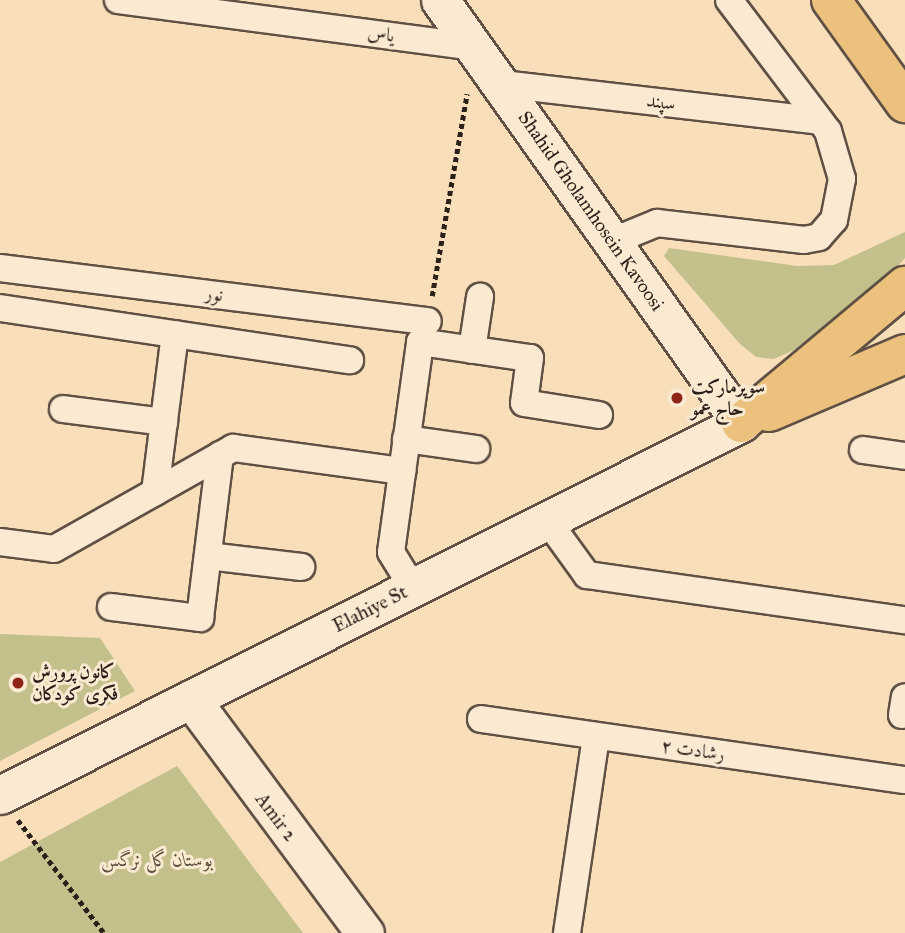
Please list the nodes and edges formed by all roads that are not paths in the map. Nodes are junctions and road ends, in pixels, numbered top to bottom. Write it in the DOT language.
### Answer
graph roads {
  1 [pos="118,0"];
  2 [pos="124,0"];
  3 [pos="440,0"];
  4 [pos="729,0"];
  5 [pos="831,0"];
  6 [pos="287,11"];
  7 [pos="476,47"];
  8 [pos="502,84"];
  9 [pos="905,103"];
  10 [pos="820,121"];
  11 [pos="613,241"];
  12 [pos="0,268"];
  13 [pos="905,286"];
  14 [pos="480,297"];
  15 [pos="0,308"];
  16 [pos="428,321"];
  17 [pos="175,334"];
  18 [pos="472,350"];
  19 [pos="905,354"];
  20 [pos="350,360"];
  21 [pos="62,409"];
  22 [pos="599,415"];
  23 [pos="164,422"];
  24 [pos="741,423"];
  25 [pos="406,439"];
  26 [pos="477,449"];
  27 [pos="863,450"];
  28 [pos="220,455"];
  29 [pos="905,456"];
  30 [pos="402,471"];
  31 [pos="155,492"];
  32 [pos="547,520"];
  33 [pos="0,542"];
  34 [pos="208,556"];
  35 [pos="301,567"];
  36 [pos="413,588"];
  37 [pos="111,607"];
  38 [pos="905,620"];
  39 [pos="191,699"];
  40 [pos="481,719"];
  41 [pos="596,736"];
  42 [pos="905,780"];
  43 [pos="4,801"];
  44 [pos="365,933"];
  45 [pos="567,933"];
  1 -- 2 [label="street, یاس"];
  2 -- 6 [label="street, یاس"];
  3 -- 7 [label="street, Shahid Gholamhosein Kavoosi"];
  4 -- 10 [label="street"];
  5 -- 9 [label="highway"];
  6 -- 7 [label="street, یاس"];
  7 -- 8 [label="street, Shahid Gholamhosein Kavoosi"];
  8 -- 10 [label="street, سپند"];
  8 -- 11 [label="street, Shahid Gholamhosein Kavoosi"];
  10 -- 11 [label="street"];
  11 -- 24 [label="street, Shahid Gholamhosein Kavoosi"];
  12 -- 16 [label="street, نور"];
  13 -- 24 [label="highway"];
  14 -- 18 [label="street"];
  15 -- 17 [label="street"];
  17 -- 20 [label="street"];
  17 -- 23 [label="street"];
  18 -- 22 [label="street"];
  18 -- 25 [label="street"];
  19 -- 24 [label="highway"];
  21 -- 23 [label="street"];
  23 -- 31 [label="street"];
  24 -- 32 [label="street, Elahiye St"];
  25 -- 26 [label="street"];
  25 -- 30 [label="street"];
  27 -- 29 [label="street"];
  28 -- 30 [label="street"];
  28 -- 31 [label="street"];
  28 -- 34 [label="street"];
  30 -- 36 [label="street"];
  31 -- 33 [label="street"];
  32 -- 36 [label="street, Elahiye St"];
  32 -- 38 [label="street"];
  34 -- 35 [label="street"];
  34 -- 37 [label="street"];
  36 -- 39 [label="street, Elahiye St"];
  39 -- 43 [label="street, Elahiye St"];
  39 -- 44 [label="street, Amir 2"];
  40 -- 41 [label="street, رشادت ۲"];
  41 -- 42 [label="street, رشادت ۲"];
  41 -- 45 [label="street"];
}
